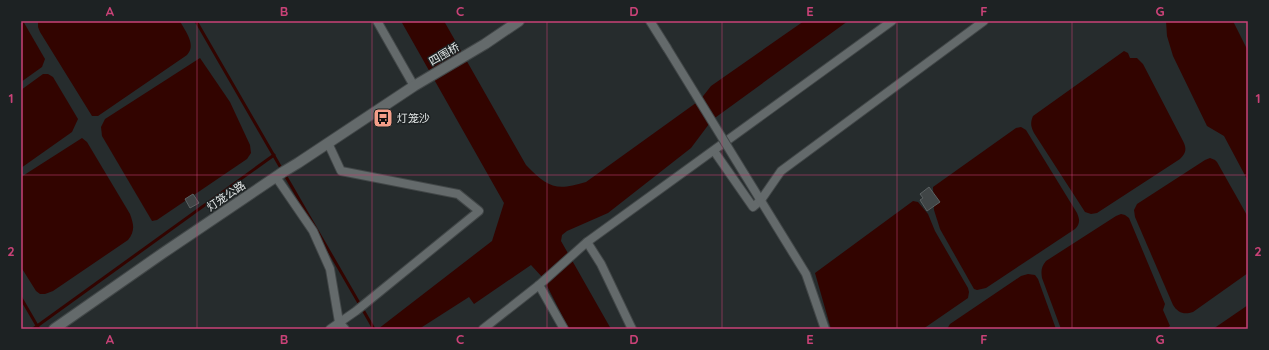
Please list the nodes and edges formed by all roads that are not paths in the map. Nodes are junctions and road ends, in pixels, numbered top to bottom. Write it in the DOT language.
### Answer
graph roads {
  1 [pos="377,21"];
  2 [pos="519,21"];
  3 [pos="650,21"];
  4 [pos="892,21"];
  5 [pos="984,21"];
  6 [pos="414,86"];
  7 [pos="328,143"];
  8 [pos="714,150"];
  9 [pos="280,174"];
  10 [pos="761,200"];
  11 [pos="587,242"];
  12 [pos="539,285"];
  13 [pos="342,326"];
  14 [pos="54,329"];
  15 [pos="330,329"];
  16 [pos="483,329"];
  17 [pos="564,329"];
  18 [pos="632,329"];
  19 [pos="825,329"];
  1 -- 6 [label="street"];
  2 -- 6 [label="street, 四围桥"];
  3 -- 10 [label="street, bridge"];
  4 -- 8 [label="street"];
  5 -- 10 [label="street"];
  6 -- 7 [label="street, 灯笼公路"];
  7 -- 9 [label="street, 灯笼公路"];
  7 -- 13 [label="street"];
  8 -- 10 [label="street"];
  8 -- 11 [label="street"];
  9 -- 13 [label="street"];
  9 -- 14 [label="street, 灯笼公路"];
  10 -- 19 [label="street"];
  11 -- 12 [label="street"];
  11 -- 18 [label="street"];
  12 -- 16 [label="street"];
  12 -- 17 [label="street"];
  13 -- 15 [label="street"];
}
